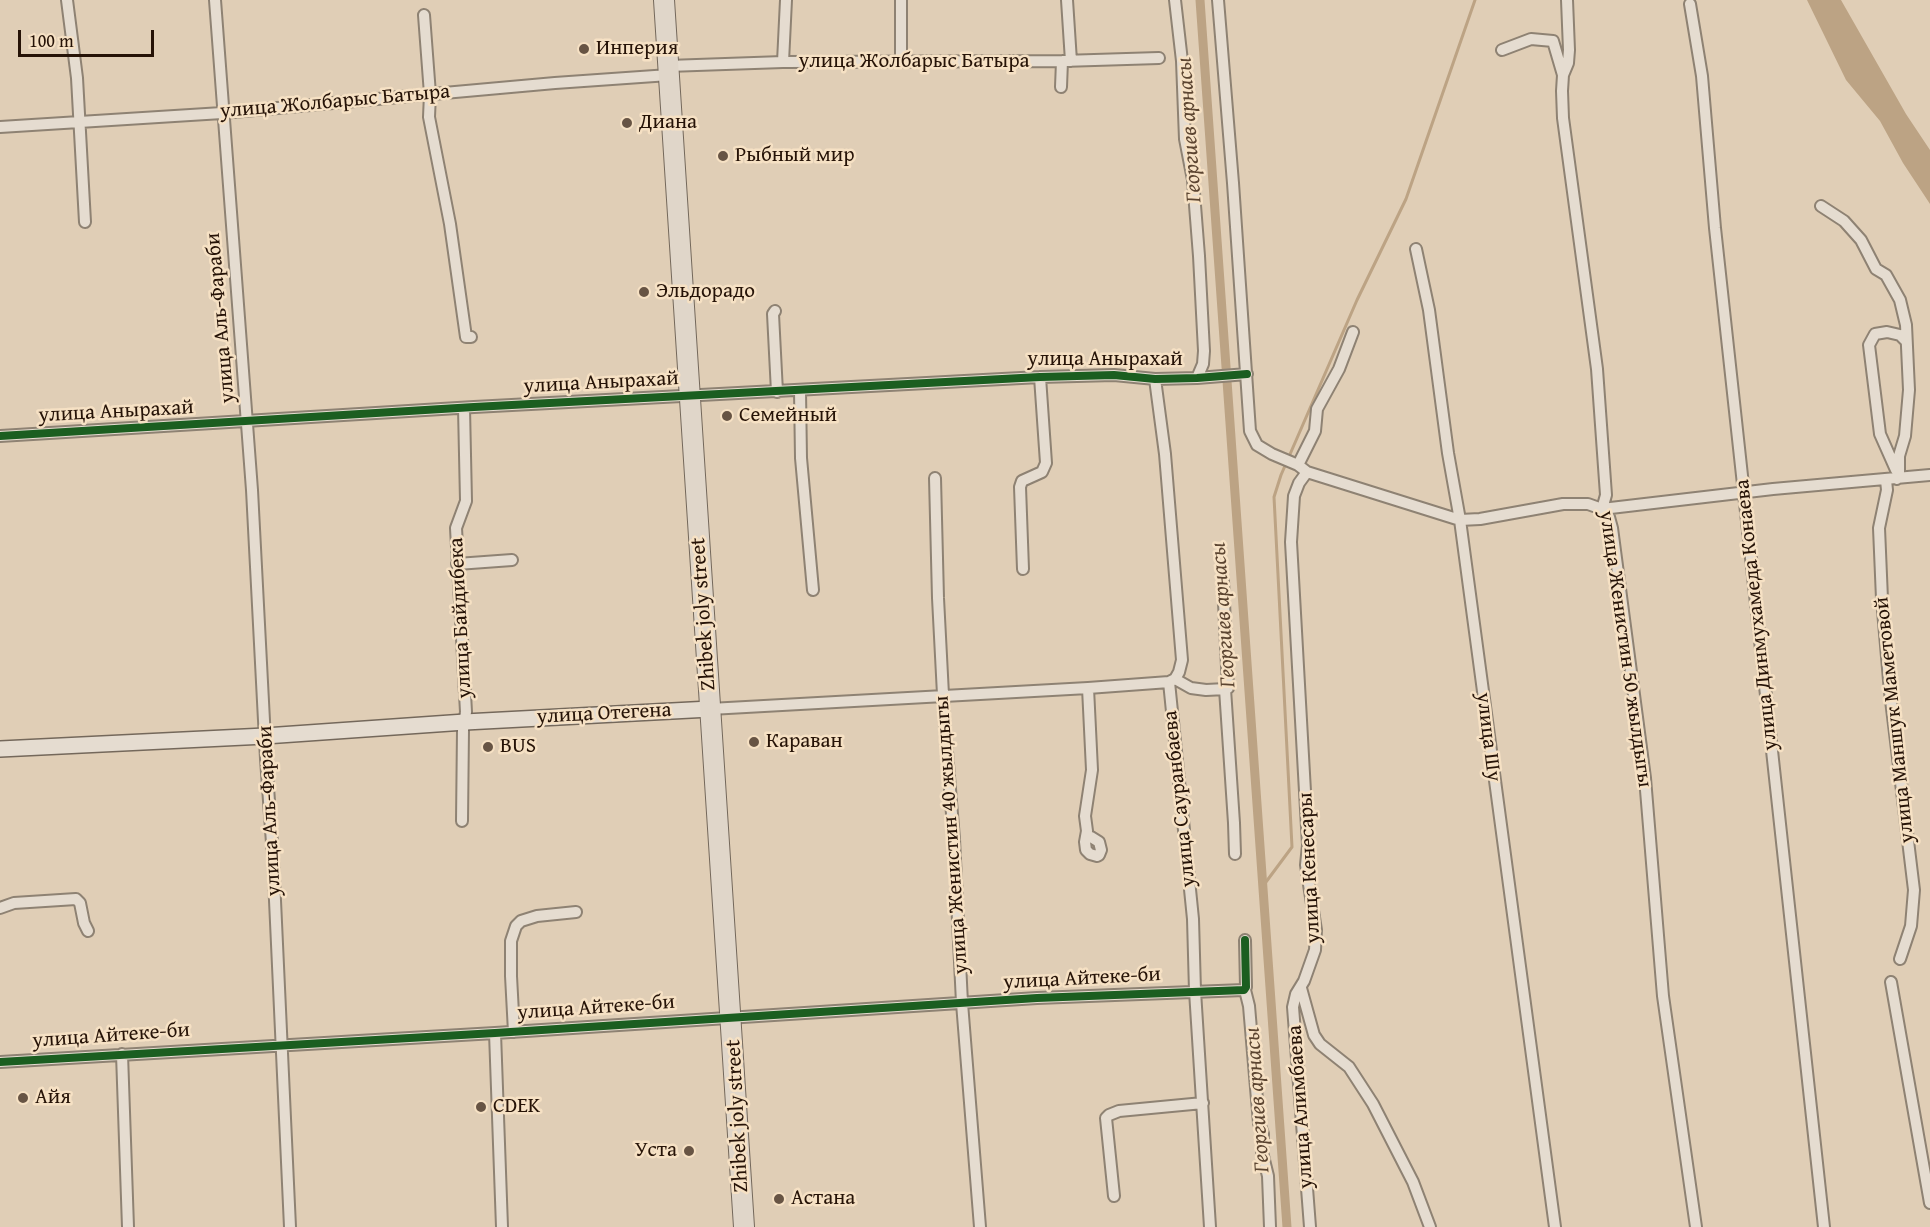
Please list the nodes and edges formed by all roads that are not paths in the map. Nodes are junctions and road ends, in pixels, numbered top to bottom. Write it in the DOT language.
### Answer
graph roads {
  1 [pos="67,0"];
  2 [pos="215,0"];
  3 [pos="664,0"];
  4 [pos="786,0"];
  5 [pos="901,0"];
  6 [pos="1067,0"];
  7 [pos="1175,0"];
  8 [pos="1218,0"];
  9 [pos="1567,0"];
  10 [pos="1689,4"];
  11 [pos="424,15"];
  12 [pos="1502,50"];
  13 [pos="1159,58"];
  14 [pos="901,61"];
  15 [pos="1066,61"];
  16 [pos="783,62"];
  17 [pos="669,70"];
  18 [pos="1563,75"];
  19 [pos="1061,87"];
  20 [pos="430,94"];
  21 [pos="222,113"];
  22 [pos="80,121"];
  23 [pos="0,127"];
  24 [pos="1821,206"];
  25 [pos="85,222"];
  26 [pos="1416,249"];
  27 [pos="776,311"];
  28 [pos="1353,332"];
  29 [pos="471,337"];
  30 [pos="1906,340"];
  31 [pos="1247,374"];
  32 [pos="1040,377"];
  33 [pos="1201,378"];
  34 [pos="1155,379"];
  35 [pos="800,391"];
  36 [pos="777,392"];
  37 [pos="689,397"];
  38 [pos="464,408"];
  39 [pos="247,422"];
  40 [pos="0,436"];
  41 [pos="1298,465"];
  42 [pos="1307,472"];
  43 [pos="1930,475"];
  44 [pos="935,478"];
  45 [pos="1892,480"];
  46 [pos="1744,493"];
  47 [pos="1602,509"];
  48 [pos="1460,520"];
  49 [pos="512,560"];
  50 [pos="457,564"];
  51 [pos="1023,570"];
  52 [pos="1223,580"];
  53 [pos="813,590"];
  54 [pos="1172,680"];
  55 [pos="1088,687"];
  56 [pos="1225,689"];
  57 [pos="943,696"];
  58 [pos="710,709"];
  59 [pos="465,722"];
  60 [pos="265,736"];
  61 [pos="0,749"];
  62 [pos="462,821"];
  63 [pos="1087,838"];
  64 [pos="1234,854"];
  65 [pos="0,908"];
  66 [pos="576,912"];
  67 [pos="88,931"];
  68 [pos="1245,940"];
  69 [pos="1900,959"];
  70 [pos="1891,982"];
  71 [pos="1301,988"];
  72 [pos="1245,990"];
  73 [pos="1195,991"];
  74 [pos="962,1004"];
  75 [pos="732,1017"];
  76 [pos="514,1032"];
  77 [pos="495,1034"];
  78 [pos="282,1044"];
  79 [pos="122,1054"];
  80 [pos="0,1062"];
  81 [pos="1203,1103"];
  82 [pos="1114,1196"];
  83 [pos="1930,1203"];
  84 [pos="128,1227"];
  85 [pos="290,1227"];
  86 [pos="502,1227"];
  87 [pos="744,1227"];
  88 [pos="980,1227"];
  89 [pos="1210,1227"];
  90 [pos="1270,1227"];
  91 [pos="1310,1227"];
  92 [pos="1430,1227"];
  93 [pos="1555,1227"];
  94 [pos="1696,1227"];
  95 [pos="1824,1227"];
  1 -- 22 [label="street"];
  2 -- 21 [label="street, улица Аль-Фараби"];
  3 -- 17 [label="highway, Zhibek joly street"];
  4 -- 16 [label="street"];
  5 -- 14 [label="street"];
  6 -- 15 [label="street"];
  7 -- 33 [label="street, улица Анырахай"];
  8 -- 31 [label="street"];
  9 -- 18 [label="street, улица Женистин 50 жылдыгы"];
  10 -- 46 [label="street, улица Динмухамеда Конаева"];
  11 -- 20 [label="street"];
  12 -- 18 [label="street"];
  13 -- 15 [label="street, улица Жолбарыс Батыра"];
  14 -- 15 [label="street, улица Жолбарыс Батыра"];
  14 -- 16 [label="street, улица Жолбарыс Батыра"];
  15 -- 19 [label="street"];
  16 -- 17 [label="street, улица Жолбарыс Батыра"];
  17 -- 20 [label="street, улица Жолбарыс Батыра"];
  17 -- 37 [label="highway, Zhibek joly street"];
  18 -- 47 [label="street, улица Женистин 50 жылдыгы"];
  20 -- 21 [label="street, улица Жолбарыс Батыра"];
  20 -- 29 [label="street"];
  21 -- 22 [label="street, улица Жолбарыс Батыра"];
  21 -- 39 [label="street, улица Аль-Фараби"];
  22 -- 23 [label="street, улица Жолбарыс Батыра"];
  22 -- 25 [label="street"];
  24 -- 30 [label="street, улица Маншук Маметовой"];
  26 -- 48 [label="street, улица Шу"];
  27 -- 36 [label="street"];
  28 -- 41 [label="street"];
  30 -- 45 [label="street, улица Маншук Маметовой"];
  30 -- 45 [label="street"];
  31 -- 33 [label="street"];
  31 -- 41 [label="street"];
  32 -- 34 [label="street, улица Анырахай"];
  32 -- 35 [label="street, улица Анырахай"];
  32 -- 51 [label="street, улица Анырахай"];
  33 -- 34 [label="street, улица Анырахай"];
  34 -- 54 [label="street, улица Сауранбаева"];
  35 -- 36 [label="street, улица Анырахай"];
  35 -- 53 [label="street"];
  36 -- 37 [label="street, улица Анырахай"];
  37 -- 38 [label="street, улица Анырахай"];
  37 -- 58 [label="highway, Zhibek joly street"];
  38 -- 39 [label="street, улица Анырахай"];
  38 -- 50 [label="street, улица Байдибека"];
  39 -- 40 [label="street, улица Анырахай"];
  39 -- 60 [label="street, улица Аль-Фараби"];
  41 -- 42 [label="street"];
  42 -- 48 [label="street"];
  42 -- 71 [label="street, улица Кенесары"];
  43 -- 45 [label="street"];
  44 -- 57 [label="street, улица Женистин 40 жылдыгы"];
  45 -- 46 [label="street"];
  45 -- 69 [label="street, улица Маншук Маметовой"];
  46 -- 47 [label="street"];
  46 -- 95 [label="street, улица Динмухамеда Конаева"];
  47 -- 48 [label="street"];
  47 -- 94 [label="street, улица Женистин 50 жылдыгы"];
  48 -- 93 [label="street, улица Шу"];
  49 -- 50 [label="street"];
  50 -- 59 [label="street, улица Байдибека"];
  52 -- 56 [label="street"];
  54 -- 55 [label="street, улица Отегена"];
  54 -- 56 [label="street"];
  54 -- 73 [label="street, улица Сауранбаева"];
  55 -- 57 [label="street, улица Отегена"];
  55 -- 63 [label="street"];
  56 -- 64 [label="street"];
  57 -- 58 [label="street, улица Отегена"];
  57 -- 74 [label="street, улица Женистин 40 жылдыгы"];
  58 -- 59 [label="main road, улица Отегена"];
  58 -- 75 [label="highway, Zhibek joly street"];
  59 -- 60 [label="main road, улица Отегена"];
  59 -- 62 [label="street, улица Байдибека"];
  60 -- 61 [label="main road, улица Отегена"];
  60 -- 78 [label="street, улица Аль-Фараби"];
  65 -- 67 [label="street"];
  66 -- 76 [label="street"];
  68 -- 72 [label="street"];
  70 -- 83 [label="street"];
  71 -- 91 [label="street, улица Алимбаева"];
  71 -- 92 [label="street"];
  72 -- 73 [label="street, улица Айтеке-би"];
  72 -- 90 [label="street"];
  73 -- 74 [label="street, улица Айтеке-би"];
  73 -- 81 [label="street, улица Сауранбаева"];
  74 -- 75 [label="street, улица Айтеке-би"];
  74 -- 88 [label="street, улица Женистин 40 жылдыгы"];
  75 -- 76 [label="street, улица Айтеке-би"];
  75 -- 87 [label="highway, Zhibek joly street"];
  76 -- 77 [label="street, улица Айтеке-би"];
  77 -- 78 [label="street, улица Айтеке-би"];
  77 -- 86 [label="street"];
  78 -- 79 [label="street, улица Айтеке-би"];
  78 -- 85 [label="street, улица Аль-Фараби"];
  79 -- 80 [label="street, улица Айтеке-би"];
  79 -- 84 [label="street"];
  81 -- 82 [label="street"];
  81 -- 89 [label="street, улица Сауранбаева"];
}
